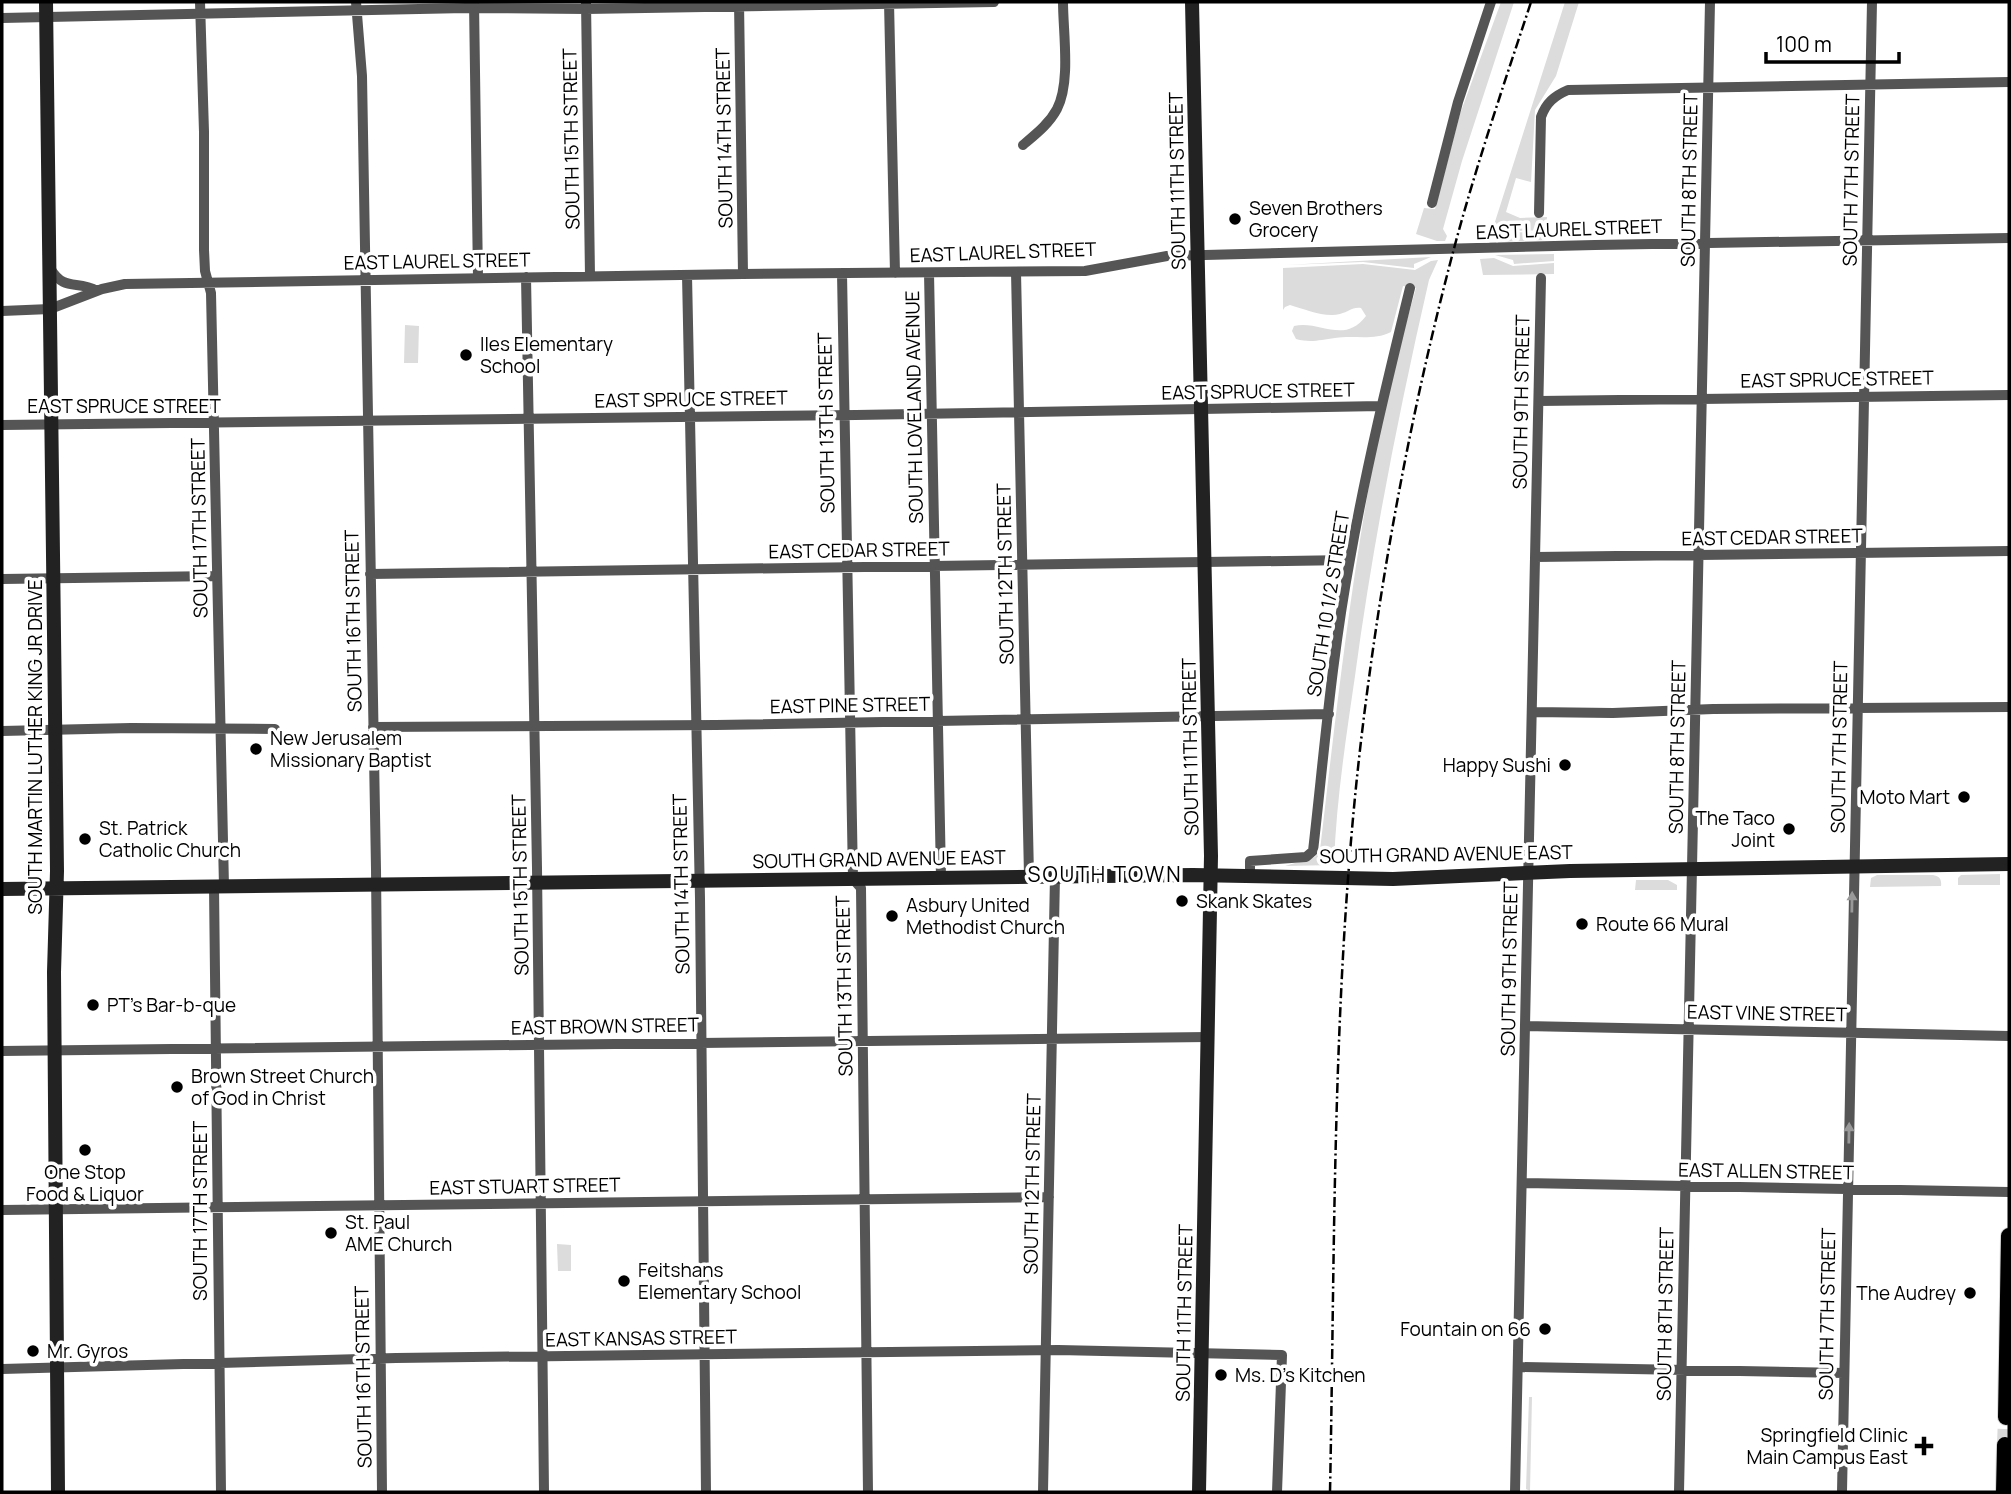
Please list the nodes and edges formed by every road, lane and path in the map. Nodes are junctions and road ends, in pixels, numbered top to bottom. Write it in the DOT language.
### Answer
graph roads {
  1 [pos="200,2"];
  2 [pos="994,2"];
  3 [pos="1063,2"];
  4 [pos="1192,2"];
  5 [pos="1491,2"];
  6 [pos="1710,2"];
  7 [pos="1872,2"];
  8 [pos="889,3"];
  9 [pos="739,4"];
  10 [pos="474,5"];
  11 [pos="586,5"];
  12 [pos="356,7"];
  13 [pos="46,9"];
  14 [pos="200,13"];
  15 [pos="2,18"];
  16 [pos="2009,82"];
  17 [pos="1870,84"];
  18 [pos="1708,87"];
  19 [pos="1023,145"];
  20 [pos="1432,203"];
  21 [pos="1539,213"];
  22 [pos="2009,238"];
  23 [pos="1867,241"];
  24 [pos="1704,243"];
  25 [pos="1198,256"];
  26 [pos="49,266"];
  27 [pos="929,272"];
  28 [pos="1016,272"];
  29 [pos="842,273"];
  30 [pos="895,273"];
  31 [pos="743,274"];
  32 [pos="687,275"];
  33 [pos="590,276"];
  34 [pos="526,277"];
  35 [pos="478,278"];
  36 [pos="1541,278"];
  37 [pos="364,280"];
  38 [pos="209,282"];
  39 [pos="1410,288"];
  40 [pos="97,291"];
  41 [pos="50,309"];
  42 [pos="2,311"];
  43 [pos="2009,395"];
  44 [pos="1864,397"];
  45 [pos="1701,399"];
  46 [pos="1539,401"];
  47 [pos="1381,406"];
  48 [pos="1201,409"];
  49 [pos="1018,411"];
  50 [pos="931,414"];
  51 [pos="843,415"];
  52 [pos="690,417"];
  53 [pos="528,418"];
  54 [pos="367,420"];
  55 [pos="214,422"];
  56 [pos="51,424"];
  57 [pos="2,425"];
  58 [pos="2009,551"];
  59 [pos="1860,553"];
  60 [pos="1698,556"];
  61 [pos="1535,558"];
  62 [pos="1349,560"];
  63 [pos="1205,562"];
  64 [pos="1022,565"];
  65 [pos="934,567"];
  66 [pos="847,568"];
  67 [pos="693,570"];
  68 [pos="531,572"];
  69 [pos="370,574"];
  70 [pos="217,576"];
  71 [pos="53,578"];
  72 [pos="2,579"];
  73 [pos="2009,707"];
  74 [pos="1857,709"];
  75 [pos="1695,710"];
  76 [pos="1532,712"];
  77 [pos="1329,714"];
  78 [pos="1208,716"];
  79 [pos="1026,720"];
  80 [pos="938,721"];
  81 [pos="851,722"];
  82 [pos="696,724"];
  83 [pos="535,726"];
  84 [pos="373,727"];
  85 [pos="220,729"];
  86 [pos="275,730"];
  87 [pos="2,731"];
  88 [pos="55,731"];
  89 [pos="2009,863"];
  90 [pos="1853,866"];
  91 [pos="1692,868"];
  92 [pos="1529,873"];
  93 [pos="1211,874"];
  94 [pos="1250,875"];
  95 [pos="1029,876"];
  96 [pos="1055,876"];
  97 [pos="941,877"];
  98 [pos="853,879"];
  99 [pos="700,881"];
  100 [pos="538,883"];
  101 [pos="376,886"];
  102 [pos="219,887"];
  103 [pos="56,888"];
  104 [pos="2,889"];
  105 [pos="1525,1026"];
  106 [pos="1688,1029"];
  107 [pos="1851,1032"];
  108 [pos="2009,1036"];
  109 [pos="1209,1037"];
  110 [pos="1052,1038"];
  111 [pos="863,1040"];
  112 [pos="701,1042"];
  113 [pos="539,1044"];
  114 [pos="377,1047"];
  115 [pos="216,1049"];
  116 [pos="54,1050"];
  117 [pos="2,1051"];
  118 [pos="1522,1182"];
  119 [pos="1685,1187"];
  120 [pos="1847,1189"];
  121 [pos="2009,1192"];
  122 [pos="1049,1197"];
  123 [pos="865,1198"];
  124 [pos="703,1200"];
  125 [pos="541,1203"];
  126 [pos="379,1205"];
  127 [pos="218,1207"];
  128 [pos="56,1209"];
  129 [pos="2,1210"];
  130 [pos="2009,1236"];
  131 [pos="1046,1350"];
  132 [pos="866,1352"];
  133 [pos="1202,1352"];
  134 [pos="705,1355"];
  135 [pos="542,1356"];
  136 [pos="381,1359"];
  137 [pos="219,1363"];
  138 [pos="1518,1367"];
  139 [pos="57,1368"];
  140 [pos="2,1369"];
  141 [pos="1682,1370"];
  142 [pos="1844,1373"];
  143 [pos="2006,1417"];
  144 [pos="2005,1445"];
  145 [pos="58,1492"];
  146 [pos="221,1492"];
  147 [pos="382,1492"];
  148 [pos="544,1492"];
  149 [pos="706,1492"];
  150 [pos="868,1492"];
  151 [pos="1043,1492"];
  152 [pos="1199,1492"];
  153 [pos="1276,1492"];
  154 [pos="1516,1492"];
  155 [pos="1679,1492"];
  156 [pos="1842,1492"];
  157 [pos="2004,1492"];
  1 -- 14 [label="street, SOUTH 17TH STREET"];
  2 -- 8 [label="street"];
  3 -- 19 [label="street"];
  4 -- 25 [label="street, SOUTH 11TH STREET"];
  5 -- 20 [label="street"];
  6 -- 18 [label="street, SOUTH 8TH STREET"];
  7 -- 17 [label="street, SOUTH 7TH STREET"];
  8 -- 9 [label="street"];
  8 -- 30 [label="street"];
  9 -- 11 [label="street"];
  9 -- 31 [label="street, SOUTH 14TH STREET"];
  10 -- 11 [label="street"];
  10 -- 12 [label="street"];
  10 -- 35 [label="street"];
  11 -- 33 [label="street, SOUTH 15TH STREET"];
  12 -- 14 [label="street"];
  12 -- 37 [label="street, SOUTH 16TH STREET"];
  13 -- 14 [label="street"];
  13 -- 15 [label="street"];
  13 -- 26 [label="street, SOUTH MARTIN LUTHER KING JR DRIVE"];
  14 -- 38 [label="street, SOUTH 17TH STREET"];
  16 -- 17 [label="street"];
  17 -- 18 [label="street"];
  17 -- 23 [label="street, SOUTH 7TH STREET"];
  18 -- 21 [label="street"];
  18 -- 24 [label="street, SOUTH 8TH STREET"];
  22 -- 23 [label="street, EAST LAUREL STREET"];
  23 -- 24 [label="street, EAST LAUREL STREET"];
  23 -- 44 [label="street, SOUTH 7TH STREET"];
  24 -- 25 [label="street, EAST LAUREL STREET"];
  24 -- 45 [label="street, SOUTH 8TH STREET"];
  25 -- 28 [label="street, EAST LAUREL STREET"];
  25 -- 48 [label="street, SOUTH 11TH STREET"];
  26 -- 40 [label="street"];
  26 -- 41 [label="street, SOUTH MARTIN LUTHER KING JR DRIVE"];
  27 -- 28 [label="street, EAST LAUREL STREET"];
  27 -- 30 [label="street, EAST LAUREL STREET"];
  27 -- 50 [label="street, SOUTH LOVELAND AVENUE"];
  28 -- 49 [label="street, SOUTH 12TH STREET"];
  29 -- 30 [label="street, EAST LAUREL STREET"];
  29 -- 31 [label="street, EAST LAUREL STREET"];
  29 -- 51 [label="street, SOUTH 13TH STREET"];
  31 -- 32 [label="street, EAST LAUREL STREET"];
  32 -- 33 [label="street, EAST LAUREL STREET"];
  32 -- 52 [label="street, SOUTH 14TH STREET"];
  33 -- 34 [label="street, EAST LAUREL STREET"];
  34 -- 35 [label="street, EAST LAUREL STREET"];
  34 -- 53 [label="street, SOUTH 15TH STREET"];
  35 -- 37 [label="street, EAST LAUREL STREET"];
  36 -- 46 [label="street, SOUTH 9TH STREET"];
  37 -- 38 [label="street, EAST LAUREL STREET"];
  37 -- 54 [label="street, SOUTH 16TH STREET"];
  38 -- 40 [label="street, EAST LAUREL STREET"];
  38 -- 55 [label="street, SOUTH 17TH STREET"];
  39 -- 47 [label="street, SOUTH 10 1/2 STREET"];
  40 -- 41 [label="street, EAST LAUREL STREET"];
  41 -- 42 [label="street, EAST LAUREL STREET"];
  41 -- 56 [label="street, SOUTH MARTIN LUTHER KING JR DRIVE"];
  43 -- 44 [label="street, EAST SPRUCE STREET"];
  44 -- 45 [label="street, EAST SPRUCE STREET"];
  44 -- 59 [label="street, SOUTH 7TH STREET"];
  45 -- 46 [label="street, EAST SPRUCE STREET"];
  45 -- 60 [label="street, SOUTH 8TH STREET"];
  46 -- 61 [label="street, SOUTH 9TH STREET"];
  47 -- 48 [label="street, EAST SPRUCE STREET"];
  47 -- 62 [label="street, SOUTH 10 1/2 STREET"];
  48 -- 49 [label="street, EAST SPRUCE STREET"];
  48 -- 63 [label="street, SOUTH 11TH STREET"];
  49 -- 50 [label="street, EAST SPRUCE STREET"];
  49 -- 64 [label="street, SOUTH 12TH STREET"];
  50 -- 51 [label="street, EAST SPRUCE STREET"];
  50 -- 65 [label="street, SOUTH LOVELAND AVENUE"];
  51 -- 52 [label="street, EAST SPRUCE STREET"];
  51 -- 66 [label="street, SOUTH 13TH STREET"];
  52 -- 53 [label="street, EAST SPRUCE STREET"];
  52 -- 67 [label="street, SOUTH 14TH STREET"];
  53 -- 54 [label="street, EAST SPRUCE STREET"];
  53 -- 68 [label="street, SOUTH 15TH STREET"];
  54 -- 55 [label="street, EAST SPRUCE STREET"];
  54 -- 69 [label="street, SOUTH 16TH STREET"];
  55 -- 56 [label="street, EAST SPRUCE STREET"];
  55 -- 70 [label="street, SOUTH 17TH STREET"];
  56 -- 57 [label="street, EAST SPRUCE STREET"];
  56 -- 71 [label="street, SOUTH MARTIN LUTHER KING JR DRIVE"];
  58 -- 59 [label="street, EAST CEDAR STREET"];
  59 -- 60 [label="street, EAST CEDAR STREET"];
  59 -- 74 [label="street, SOUTH 7TH STREET"];
  60 -- 61 [label="street, EAST CEDAR STREET"];
  60 -- 75 [label="street, SOUTH 8TH STREET"];
  61 -- 76 [label="street, SOUTH 9TH STREET"];
  62 -- 63 [label="street, EAST CEDAR STREET"];
  62 -- 77 [label="street, SOUTH 10 1/2 STREET"];
  63 -- 64 [label="street, EAST CEDAR STREET"];
  63 -- 78 [label="street, SOUTH 11TH STREET"];
  64 -- 65 [label="street, EAST CEDAR STREET"];
  64 -- 79 [label="street, SOUTH 12TH STREET"];
  65 -- 66 [label="street, EAST CEDAR STREET"];
  65 -- 80 [label="street, SOUTH LOVELAND AVENUE"];
  66 -- 67 [label="street, EAST CEDAR STREET"];
  66 -- 81 [label="street, SOUTH 13TH STREET"];
  67 -- 68 [label="street, EAST CEDAR STREET"];
  67 -- 82 [label="street, SOUTH 14TH STREET"];
  68 -- 69 [label="street, EAST CEDAR STREET"];
  68 -- 83 [label="street, SOUTH 15TH STREET"];
  69 -- 84 [label="street, SOUTH 16TH STREET"];
  70 -- 71 [label="street"];
  70 -- 85 [label="street, SOUTH 17TH STREET"];
  71 -- 72 [label="street"];
  71 -- 88 [label="street, SOUTH MARTIN LUTHER KING JR DRIVE"];
  73 -- 74 [label="street"];
  74 -- 75 [label="street"];
  74 -- 90 [label="street, SOUTH 7TH STREET"];
  75 -- 76 [label="street"];
  75 -- 91 [label="street, SOUTH 8TH STREET"];
  76 -- 92 [label="street, SOUTH 9TH STREET"];
  77 -- 78 [label="street, EAST PINE STREET"];
  77 -- 94 [label="street, SOUTH 10 1/2 STREET"];
  78 -- 79 [label="street, EAST PINE STREET"];
  78 -- 93 [label="street, SOUTH 11TH STREET"];
  79 -- 80 [label="street, EAST PINE STREET"];
  79 -- 95 [label="street, SOUTH 12TH STREET"];
  80 -- 81 [label="street, EAST PINE STREET"];
  80 -- 97 [label="street, SOUTH LOVELAND AVENUE"];
  81 -- 82 [label="street, EAST PINE STREET"];
  81 -- 98 [label="street, SOUTH 13TH STREET"];
  82 -- 83 [label="street, EAST PINE STREET"];
  82 -- 99 [label="street, SOUTH 14TH STREET"];
  83 -- 84 [label="street, EAST PINE STREET"];
  83 -- 100 [label="street, SOUTH 15TH STREET"];
  84 -- 101 [label="street, SOUTH 16TH STREET"];
  85 -- 86 [label="street"];
  85 -- 88 [label="street"];
  85 -- 102 [label="street, SOUTH 17TH STREET"];
  87 -- 88 [label="street"];
  88 -- 103 [label="street, SOUTH MARTIN LUTHER KING JR DRIVE"];
  89 -- 90 [label="street, SOUTH GRAND AVENUE EAST"];
  90 -- 91 [label="street, SOUTH GRAND AVENUE EAST"];
  107 -- 90 [label="street, SOUTH 7TH STREET, one-way"];
  91 -- 92 [label="street, SOUTH GRAND AVENUE EAST"];
  91 -- 106 [label="street, SOUTH 8TH STREET"];
  92 -- 94 [label="street, SOUTH GRAND AVENUE EAST"];
  92 -- 105 [label="street, SOUTH 9TH STREET"];
  93 -- 94 [label="street, SOUTH GRAND AVENUE EAST"];
  93 -- 96 [label="street, SOUTH GRAND AVENUE EAST"];
  93 -- 109 [label="street, SOUTH 11TH STREET"];
  95 -- 96 [label="street, SOUTH GRAND AVENUE EAST"];
  95 -- 97 [label="street, SOUTH GRAND AVENUE EAST"];
  96 -- 110 [label="street, SOUTH 12TH STREET"];
  97 -- 98 [label="street, SOUTH GRAND AVENUE EAST"];
  98 -- 99 [label="street, SOUTH GRAND AVENUE EAST"];
  98 -- 111 [label="street, SOUTH 13TH STREET"];
  99 -- 100 [label="street, SOUTH GRAND AVENUE EAST"];
  99 -- 112 [label="street, SOUTH 14TH STREET"];
  100 -- 101 [label="street, SOUTH GRAND AVENUE EAST"];
  100 -- 113 [label="street, SOUTH 15TH STREET"];
  101 -- 102 [label="street, SOUTH GRAND AVENUE EAST"];
  101 -- 114 [label="street, SOUTH 16TH STREET"];
  102 -- 103 [label="street, SOUTH GRAND AVENUE EAST"];
  102 -- 115 [label="street, SOUTH 17TH STREET"];
  103 -- 104 [label="street, SOUTH GRAND AVENUE EAST"];
  103 -- 116 [label="street, SOUTH MARTIN LUTHER KING JR DRIVE"];
  105 -- 106 [label="street, EAST VINE STREET"];
  105 -- 118 [label="street, SOUTH 9TH STREET"];
  106 -- 107 [label="street, EAST VINE STREET"];
  106 -- 119 [label="street, SOUTH 8TH STREET"];
  107 -- 108 [label="street, EAST VINE STREET"];
  120 -- 107 [label="street, SOUTH 7TH STREET, one-way"];
  109 -- 110 [label="street, EAST BROWN STREET"];
  109 -- 133 [label="street, SOUTH 11TH STREET"];
  110 -- 111 [label="street, EAST BROWN STREET"];
  110 -- 122 [label="street, SOUTH 12TH STREET"];
  111 -- 112 [label="street, EAST BROWN STREET"];
  111 -- 123 [label="street, SOUTH 13TH STREET"];
  112 -- 113 [label="street, EAST BROWN STREET"];
  112 -- 124 [label="street, SOUTH 14TH STREET"];
  113 -- 114 [label="street, EAST BROWN STREET"];
  113 -- 125 [label="street, SOUTH 15TH STREET"];
  114 -- 115 [label="street, EAST BROWN STREET"];
  114 -- 126 [label="street, SOUTH 16TH STREET"];
  115 -- 116 [label="street, EAST BROWN STREET"];
  115 -- 127 [label="street, SOUTH 17TH STREET"];
  116 -- 117 [label="street, EAST BROWN STREET"];
  116 -- 128 [label="street, SOUTH MARTIN LUTHER KING JR DRIVE"];
  118 -- 119 [label="street, EAST ALLEN STREET"];
  118 -- 138 [label="street, SOUTH 9TH STREET"];
  119 -- 120 [label="street, EAST ALLEN STREET"];
  119 -- 141 [label="street, SOUTH 8TH STREET"];
  120 -- 121 [label="street, EAST ALLEN STREET"];
  120 -- 142 [label="street, SOUTH 7TH STREET"];
  122 -- 123 [label="street, EAST STUART STREET"];
  122 -- 131 [label="street, SOUTH 12TH STREET"];
  123 -- 124 [label="street, EAST STUART STREET"];
  123 -- 132 [label="street, SOUTH 13TH STREET"];
  124 -- 125 [label="street, EAST STUART STREET"];
  124 -- 134 [label="street, SOUTH 14TH STREET"];
  125 -- 126 [label="street, EAST STUART STREET"];
  125 -- 135 [label="street, SOUTH 15TH STREET"];
  126 -- 127 [label="street, EAST STUART STREET"];
  126 -- 136 [label="street, SOUTH 16TH STREET"];
  127 -- 128 [label="street, EAST STUART STREET"];
  127 -- 137 [label="street, SOUTH 17TH STREET"];
  128 -- 129 [label="street, EAST STUART STREET"];
  128 -- 139 [label="street, SOUTH MARTIN LUTHER KING JR DRIVE"];
  130 -- 143 [label="main road"];
  131 -- 132 [label="street, EAST KANSAS STREET"];
  131 -- 133 [label="street, EAST KANSAS STREET"];
  131 -- 151 [label="street, SOUTH 12TH STREET"];
  132 -- 134 [label="street, EAST KANSAS STREET"];
  132 -- 150 [label="street, SOUTH 13TH STREET"];
  133 -- 152 [label="street, SOUTH 11TH STREET"];
  133 -- 153 [label="street, EAST KANSAS STREET"];
  134 -- 135 [label="street, EAST KANSAS STREET"];
  134 -- 149 [label="street, SOUTH 14TH STREET"];
  135 -- 136 [label="street, EAST KANSAS STREET"];
  135 -- 148 [label="street, SOUTH 15TH STREET"];
  136 -- 137 [label="street, EAST KANSAS STREET"];
  136 -- 147 [label="street, SOUTH 16TH STREET"];
  137 -- 139 [label="street, EAST KANSAS STREET"];
  137 -- 146 [label="street, SOUTH 17TH STREET"];
  138 -- 141 [label="street"];
  138 -- 154 [label="street, SOUTH 9TH STREET"];
  139 -- 140 [label="street, EAST KANSAS STREET"];
  139 -- 145 [label="street, SOUTH MARTIN LUTHER KING JR DRIVE"];
  141 -- 142 [label="street"];
  141 -- 155 [label="street, SOUTH 8TH STREET"];
  142 -- 156 [label="street, SOUTH 7TH STREET"];
  144 -- 157 [label="main road"];
}
